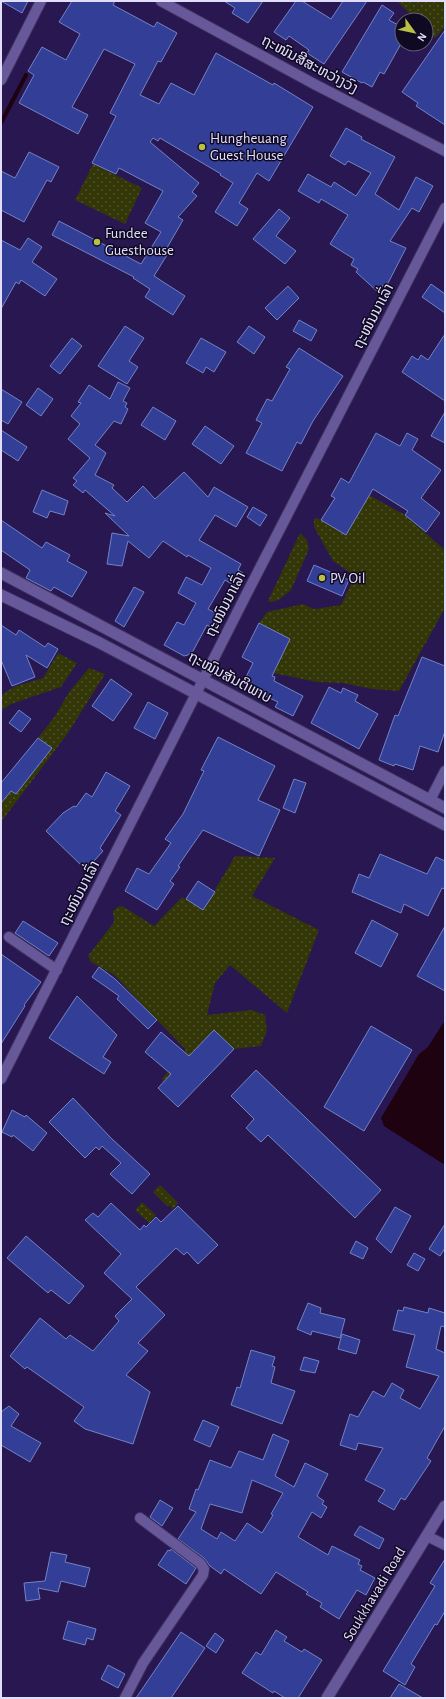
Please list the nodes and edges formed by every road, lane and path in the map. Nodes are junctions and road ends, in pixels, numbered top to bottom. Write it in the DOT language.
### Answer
graph roads {
  1 [pos="41,1"];
  2 [pos="162,1"];
  3 [pos="1,80"];
  4 [pos="445,151"];
  5 [pos="445,208"];
  6 [pos="1,573"];
  7 [pos="1,595"];
  8 [pos="203,679"];
  9 [pos="196,694"];
  10 [pos="445,771"];
  11 [pos="430,800"];
  12 [pos="445,808"];
  13 [pos="445,825"];
  14 [pos="9,938"];
  15 [pos="57,970"];
  16 [pos="1,1079"];
  17 [pos="445,1506"];
  18 [pos="140,1518"];
  19 [pos="427,1536"];
  20 [pos="445,1545"];
  21 [pos="125,1698"];
  22 [pos="327,1698"];
  1 -- 3 [label="street"];
  2 -- 4 [label="street, ຖະໜົນສີສະຫວ່າງວົງ"];
  5 -- 8 [label="street, ຖະໜົນນາເລົ່າ"];
  6 -- 8 [label="street, ຖະໜົນສັນຕິພາບ"];
  7 -- 9 [label="street, ຖະໜົນສັນຕິພາບ"];
  8 -- 9 [label="street, ຖະໜົນນາເລົ່າ"];
  8 -- 11 [label="street, ຖະໜົນສັນຕິພາບ"];
  9 -- 13 [label="street, ຖະໜົນສັນຕິພາບ"];
  9 -- 15 [label="street, ຖະໜົນນາເລົ່າ"];
  10 -- 11 [label="street"];
  11 -- 12 [label="street, ຖະໜົນສັນຕິພາບ"];
  14 -- 15 [label="street"];
  15 -- 16 [label="street, ຖະໜົນນາເລົ່າ"];
  17 -- 19 [label="street, Soukkhavadi Road"];
  18 -- 21 [label="street"];
  19 -- 20 [label="street"];
  19 -- 22 [label="street, Soukkhavadi Road"];
}
